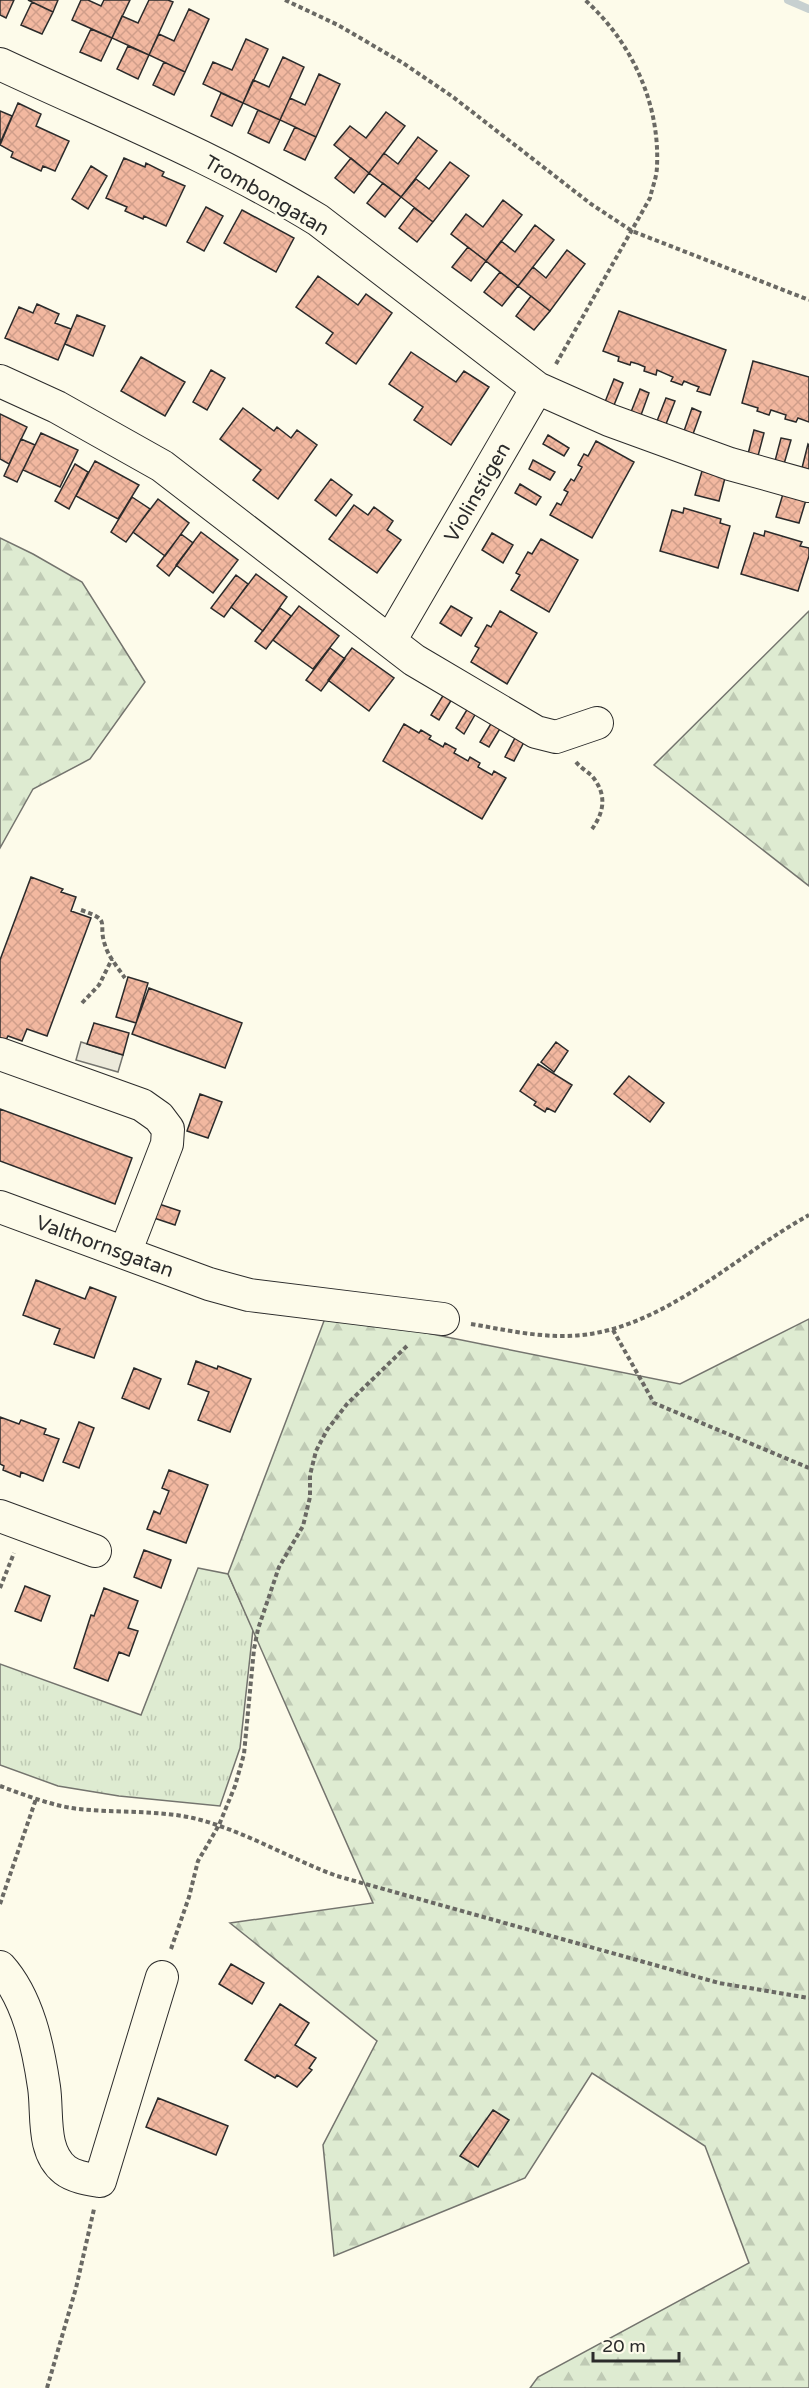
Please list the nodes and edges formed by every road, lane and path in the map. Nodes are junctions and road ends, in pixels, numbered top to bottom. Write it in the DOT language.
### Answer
graph roads {
  1 [pos="285,0"];
  2 [pos="585,0"];
  3 [pos="0,64"];
  4 [pos="632,231"];
  5 [pos="809,300"];
  6 [pos="0,381"];
  7 [pos="537,388"];
  8 [pos="809,486"];
  9 [pos="390,641"];
  10 [pos="597,723"];
  11 [pos="565,735"];
  12 [pos="592,829"];
  13 [pos="81,910"];
  14 [pos="112,958"];
  15 [pos="124,978"];
  16 [pos="82,1004"];
  17 [pos="0,1054"];
  18 [pos="0,1208"];
  19 [pos="809,1215"];
  20 [pos="125,1253"];
  21 [pos="443,1319"];
  22 [pos="613,1329"];
  23 [pos="809,1468"];
  24 [pos="0,1516"];
  25 [pos="95,1551"];
  26 [pos="0,1786"];
  27 [pos="36,1799"];
  28 [pos="219,1825"];
  29 [pos="0,1904"];
  30 [pos="0,1967"];
  31 [pos="162,1977"];
  32 [pos="809,1998"];
  33 [pos="100,2181"];
  34 [pos="47,2388"];
  1 -- 4 [label="path"];
  2 -- 4 [label="path"];
  3 -- 7 [label="street, Trombongatan"];
  4 -- 5 [label="path"];
  4 -- 7 [label="path"];
  6 -- 9 [label="street"];
  7 -- 8 [label="street"];
  7 -- 9 [label="street, Violinstigen"];
  9 -- 11 [label="street"];
  10 -- 11 [label="street"];
  11 -- 12 [label="path"];
  13 -- 14 [label="path"];
  14 -- 15 [label="path"];
  14 -- 16 [label="path"];
  17 -- 20 [label="street"];
  18 -- 20 [label="street, Valthornsgatan"];
  19 -- 22 [label="path"];
  20 -- 21 [label="street, Valthornsgatan"];
  21 -- 22 [label="path"];
  21 -- 28 [label="path"];
  22 -- 23 [label="path"];
  24 -- 25 [label="street"];
  26 -- 27 [label="path"];
  27 -- 28 [label="path"];
  27 -- 29 [label="path"];
  28 -- 31 [label="path"];
  28 -- 32 [label="path"];
  30 -- 33 [label="street"];
  31 -- 33 [label="street"];
  33 -- 34 [label="path"];
}
